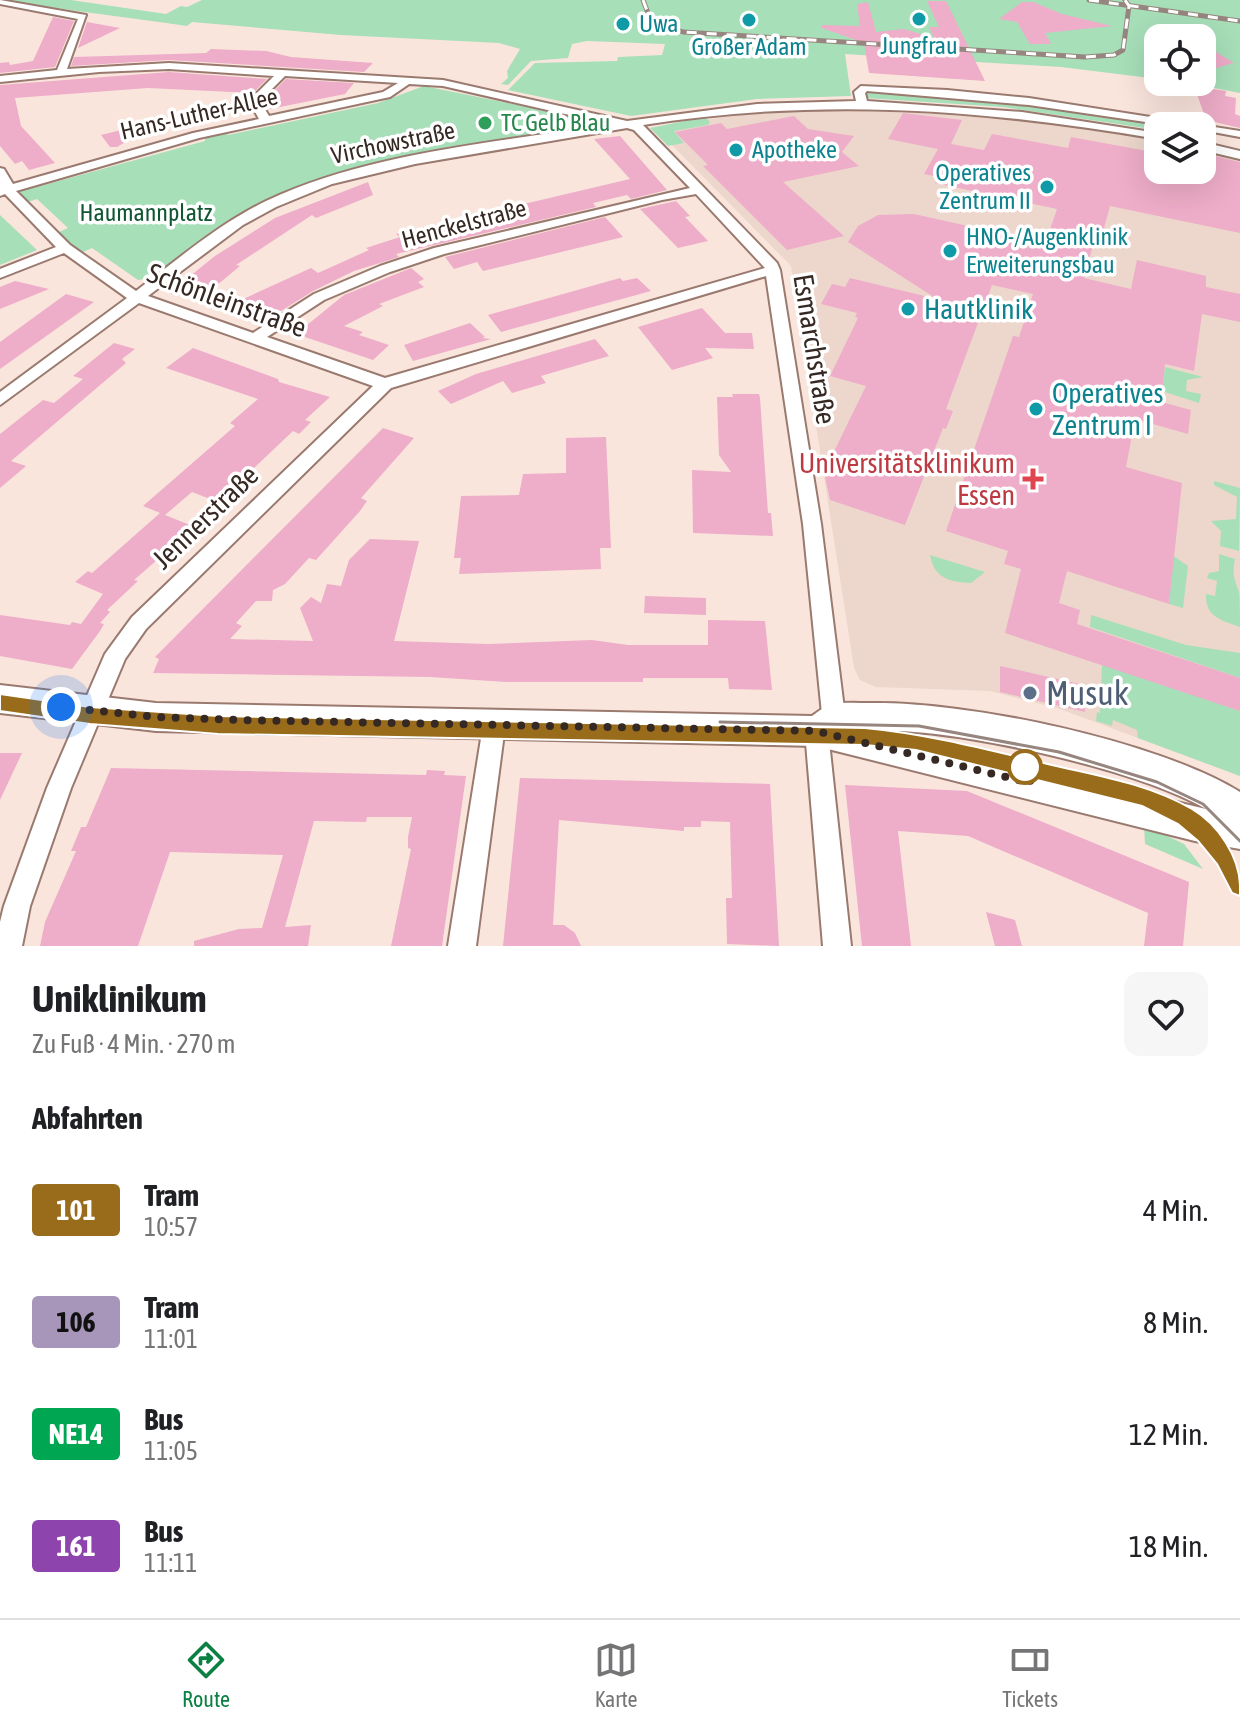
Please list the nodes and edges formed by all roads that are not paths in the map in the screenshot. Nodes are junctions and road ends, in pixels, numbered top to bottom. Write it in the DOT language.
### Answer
graph roads {
  1 [pos="0,1"];
  2 [pos="61,72"];
  3 [pos="283,72"];
  4 [pos="0,79"];
  5 [pos="407,80"];
  6 [pos="862,104"];
  7 [pos="1144,118"];
  8 [pos="266,121"];
  9 [pos="631,123"];
  10 [pos="1216,130"];
  11 [pos="1144,134"];
  12 [pos="1240,134"];
  13 [pos="1216,149"];
  14 [pos="1240,155"];
  15 [pos="0,172"];
  16 [pos="5,190"];
  17 [pos="700,190"];
  18 [pos="65,248"];
  19 [pos="773,270"];
  20 [pos="0,274"];
  21 [pos="136,297"];
  22 [pos="254,339"];
  23 [pos="385,384"];
  24 [pos="0,400"];
  25 [pos="0,699"];
  26 [pos="91,711"];
  27 [pos="494,726"];
  28 [pos="826,729"];
  29 [pos="1240,811"];
  30 [pos="1240,832"];
  31 [pos="8,946"];
  32 [pos="462,946"];
  33 [pos="837,946"];
  1 -- 2 [label="street"];
  2 -- 3 [label="street"];
  2 -- 4 [label="street"];
  3 -- 5 [label="street"];
  3 -- 8 [label="street"];
  5 -- 8 [label="street, Hans-Luther-Allee"];
  5 -- 9 [label="street"];
  6 -- 7 [label="street"];
  6 -- 9 [label="street, Virchowstraße"];
  6 -- 11 [label="street, Virchowstraße"];
  8 -- 16 [label="street, Hans-Luther-Allee"];
  9 -- 17 [label="street, Esmarchstraße"];
  9 -- 21 [label="street, Virchowstraße"];
  10 -- 12 [label="street"];
  13 -- 14 [label="street"];
  15 -- 16 [label="street, Schönleinstraße"];
  16 -- 18 [label="street, Schönleinstraße"];
  17 -- 19 [label="street, Esmarchstraße"];
  17 -- 22 [label="street, Henckelstraße"];
  18 -- 20 [label="street"];
  18 -- 21 [label="street, Schönleinstraße"];
  19 -- 23 [label="street"];
  19 -- 28 [label="street, Esmarchstraße"];
  21 -- 22 [label="street, Schönleinstraße"];
  21 -- 24 [label="street, Virchowstraße"];
  22 -- 23 [label="street, Schönleinstraße"];
  23 -- 26 [label="street, Jennerstraße"];
  25 -- 26 [label="main road"];
  26 -- 27 [label="main road"];
  26 -- 31 [label="street, Jennerstraße"];
  27 -- 28 [label="main road"];
  27 -- 32 [label="street"];
  28 -- 29 [label="main road"];
  28 -- 30 [label="main road"];
  28 -- 33 [label="street, Esmarchstraße"];
}
